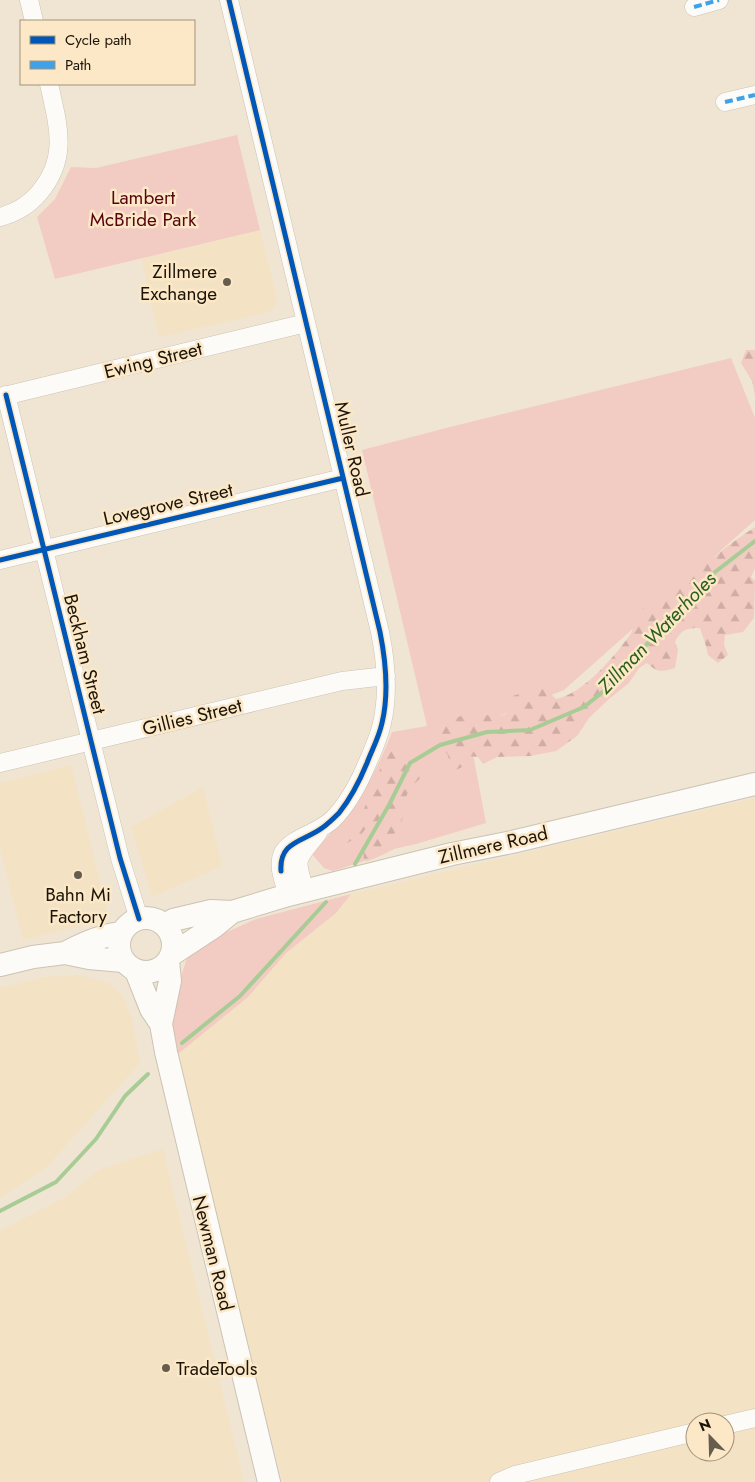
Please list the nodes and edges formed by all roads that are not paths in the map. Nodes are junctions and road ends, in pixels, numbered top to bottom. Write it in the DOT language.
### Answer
graph roads {
  1 [pos="29,0"];
  2 [pos="229,0"];
  3 [pos="719,0"];
  4 [pos="694,7"];
  5 [pos="34,20"];
  6 [pos="49,85"];
  7 [pos="755,95"];
  8 [pos="725,102"];
  9 [pos="0,217"];
  10 [pos="306,323"];
  11 [pos="3,396"];
  12 [pos="343,478"];
  13 [pos="44,549"];
  14 [pos="0,560"];
  15 [pos="386,676"];
  16 [pos="91,741"];
  17 [pos="0,763"];
  18 [pos="755,784"];
  19 [pos="296,893"];
  20 [pos="232,912"];
  21 [pos="139,919"];
  22 [pos="164,925"];
  23 [pos="121,933"];
  24 [pos="64,953"];
  25 [pos="169,958"];
  26 [pos="0,965"];
  27 [pos="130,966"];
  28 [pos="161,1024"];
  29 [pos="755,1418"];
  30 [pos="735,1423"];
  31 [pos="685,1434"];
  32 [pos="268,1482"];
  33 [pos="499,1482"];
  1 -- 5 [label="street"];
  2 -- 10 [label="street, Muller Road"];
  3 -- 4 [label="street"];
  6 -- 9 [label="street"];
  7 -- 8 [label="street"];
  10 -- 11 [label="street, Ewing Street"];
  10 -- 12 [label="street, Muller Road"];
  11 -- 13 [label="street, Beckham Street"];
  12 -- 13 [label="street, Lovegrove Street"];
  12 -- 15 [label="street, Muller Road"];
  13 -- 14 [label="street, Lovegrove Street"];
  13 -- 16 [label="street, Beckham Street"];
  15 -- 16 [label="street, Gillies Street"];
  15 -- 19 [label="street, Muller Road"];
  16 -- 17 [label="street, Gillies Street"];
  16 -- 21 [label="street, Beckham Street"];
  18 -- 19 [label="main road, Zillmere Road"];
  19 -- 20 [label="main road, Zillmere Road"];
  20 -- 22 [label="main road, Zillmere Road"];
  20 -- 25 [label="main road, Zillmere Road"];
  21 -- 22 [label="main road"];
  21 -- 23 [label="main road"];
  22 -- 25 [label="main road"];
  23 -- 24 [label="main road"];
  23 -- 27 [label="main road"];
  24 -- 26 [label="main road"];
  24 -- 27 [label="main road"];
  25 -- 27 [label="main road"];
  25 -- 28 [label="main road, Newman Road"];
  27 -- 28 [label="main road, Newman Road"];
  28 -- 32 [label="main road, Newman Road"];
  29 -- 30 [label="street"];
  31 -- 33 [label="street"];
}
